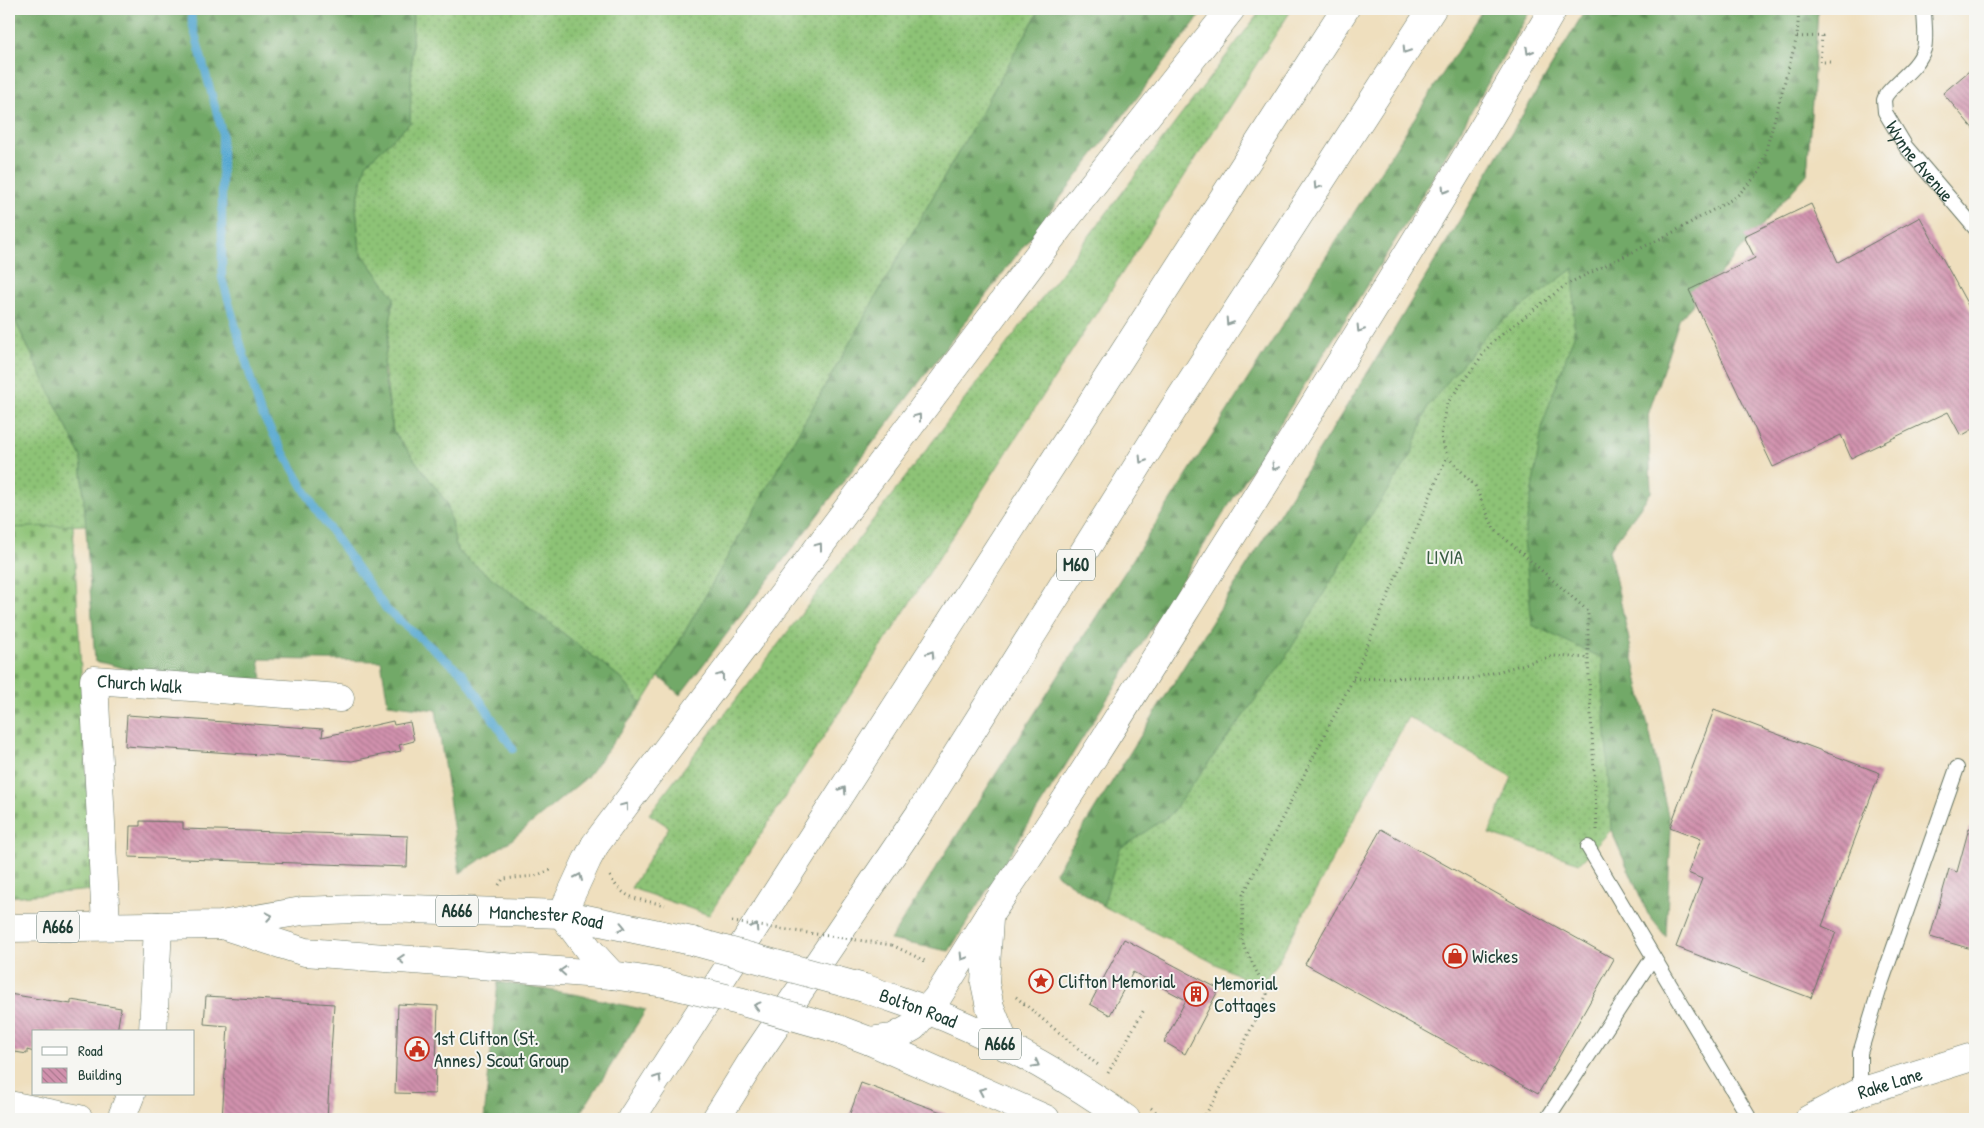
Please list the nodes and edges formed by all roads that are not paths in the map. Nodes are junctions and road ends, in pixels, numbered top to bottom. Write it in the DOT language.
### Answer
graph roads {
  1 [pos="1231,9"];
  2 [pos="1345,9"];
  3 [pos="1432,9"];
  4 [pos="1553,9"];
  5 [pos="1924,9"];
  6 [pos="1975,228"];
  7 [pos="340,698"];
  8 [pos="1957,768"];
  9 [pos="1591,852"];
  10 [pos="562,914"];
  11 [pos="989,915"];
  12 [pos="106,925"];
  13 [pos="221,925"];
  14 [pos="158,926"];
  15 [pos="9,928"];
  16 [pos="1652,957"];
  17 [pos="612,975"];
  18 [pos="864,988"];
  19 [pos="926,1011"];
  20 [pos="153,1030"];
  21 [pos="870,1041"];
  22 [pos="1006,1047"];
  23 [pos="1973,1051"];
  24 [pos="1860,1092"];
  25 [pos="130,1096"];
  26 [pos="9,1105"];
  27 [pos="1135,1111"];
  28 [pos="79,1119"];
  29 [pos="120,1119"];
  30 [pos="631,1119"];
  31 [pos="716,1119"];
  32 [pos="1046,1119"];
  33 [pos="1547,1119"];
  34 [pos="1750,1119"];
  35 [pos="1809,1119"];
  10 -- 1 [label="main road, one-way"];
  30 -- 2 [label="main road, one-way"];
  3 -- 31 [label="main road, M60, one-way"];
  4 -- 11 [label="main road, one-way"];
  5 -- 6 [label="lane, Wynne Avenue"];
  7 -- 12 [label="main road, Church Walk"];
  8 -- 24 [label="lane"];
  9 -- 16 [label="lane"];
  13 -- 10 [label="main road, Manchester Road / A666, one-way"];
  10 -- 17 [label="main road"];
  10 -- 18 [label="main road, Manchester Road / A666, one-way, bridge"];
  11 -- 19 [label="main road, one-way"];
  11 -- 22 [label="main road"];
  12 -- 14 [label="main road, Manchester Road / A666"];
  12 -- 15 [label="main road, Manchester Road / A666"];
  13 -- 14 [label="main road, Manchester Road / A666"];
  17 -- 13 [label="main road, Manchester Road / A666, one-way"];
  14 -- 20 [label="main road"];
  16 -- 33 [label="lane"];
  16 -- 34 [label="lane"];
  21 -- 17 [label="main road, Manchester Road / A666, one-way, bridge"];
  18 -- 19 [label="main road, Bolton Road / A666"];
  19 -- 21 [label="main road"];
  19 -- 22 [label="main road, Bolton Road / A666"];
  32 -- 21 [label="main road, A666, one-way"];
  22 -- 27 [label="main road, Bolton Road / A666, one-way"];
  23 -- 24 [label="main road, Rake Lane"];
  24 -- 35 [label="main road, Rake Lane"];
  25 -- 29 [label="main road"];
  26 -- 28 [label="main road"];
}
